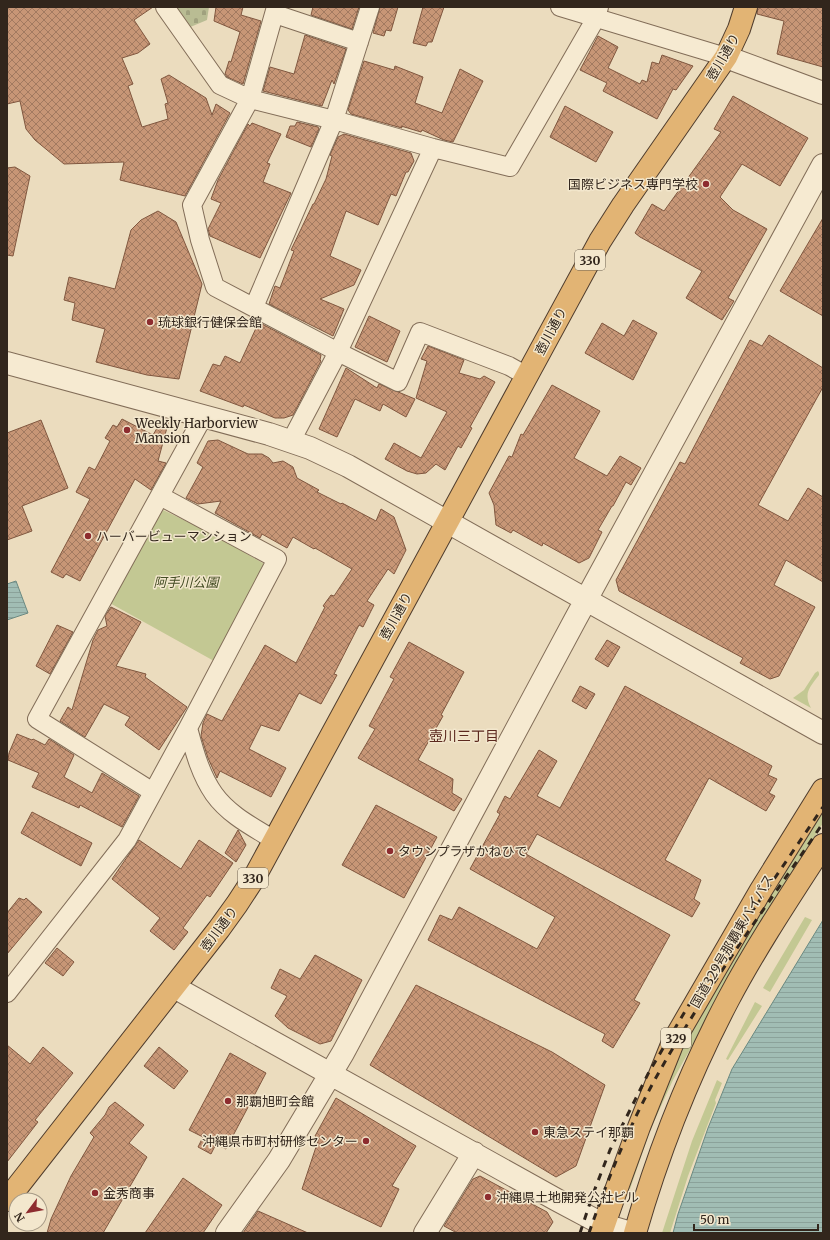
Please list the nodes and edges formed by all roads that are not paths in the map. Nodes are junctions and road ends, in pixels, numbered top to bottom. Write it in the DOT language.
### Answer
graph roads {
  1 [pos="165,7"];
  2 [pos="370,7"];
  3 [pos="560,7"];
  4 [pos="746,7"];
  5 [pos="275,10"];
  6 [pos="598,12"];
  7 [pos="360,42"];
  8 [pos="726,57"];
  9 [pos="823,92"];
  10 [pos="250,99"];
  11 [pos="334,120"];
  12 [pos="433,148"];
  13 [pos="823,165"];
  14 [pos="254,307"];
  15 [pos="338,352"];
  16 [pos="7,363"];
  17 [pos="527,376"];
  18 [pos="203,417"];
  19 [pos="291,441"];
  20 [pos="160,496"];
  21 [pos="447,522"];
  22 [pos="587,600"];
  23 [pos="188,728"];
  24 [pos="823,734"];
  25 [pos="823,790"];
  26 [pos="153,792"];
  27 [pos="274,840"];
  28 [pos="823,845"];
  29 [pos="174,987"];
  30 [pos="7,993"];
  31 [pos="331,1074"];
  32 [pos="474,1153"];
  33 [pos="7,1200"];
  34 [pos="603,1229"];
  35 [pos="227,1233"];
  36 [pos="426,1233"];
  37 [pos="631,1233"];
  38 [pos="635,1233"];
  1 -- 10 [label="street"];
  2 -- 7 [label="street"];
  3 -- 6 [label="street"];
  4 -- 8 [label="highway, 壺川通り / 330"];
  5 -- 7 [label="street"];
  5 -- 10 [label="street"];
  6 -- 8 [label="street"];
  6 -- 12 [label="street"];
  7 -- 11 [label="street"];
  8 -- 9 [label="street"];
  8 -- 17 [label="highway, 壺川通り / 330"];
  10 -- 11 [label="street"];
  10 -- 14 [label="street"];
  11 -- 12 [label="street"];
  11 -- 14 [label="street"];
  12 -- 15 [label="street"];
  13 -- 22 [label="street"];
  14 -- 15 [label="street"];
  15 -- 17 [label="street"];
  15 -- 19 [label="street"];
  16 -- 18 [label="street"];
  17 -- 21 [label="highway, 壺川通り / 330"];
  18 -- 19 [label="street"];
  18 -- 20 [label="street"];
  19 -- 21 [label="street"];
  20 -- 23 [label="street"];
  20 -- 26 [label="street"];
  21 -- 22 [label="street"];
  21 -- 27 [label="highway, 壺川通り / 330"];
  22 -- 24 [label="street"];
  22 -- 31 [label="street"];
  23 -- 26 [label="street"];
  23 -- 27 [label="street"];
  25 -- 34 [label="highway, 国道329号那覇東バイパス / 329"];
  26 -- 30 [label="street"];
  27 -- 29 [label="highway, 壺川通り / 330"];
  28 -- 38 [label="highway, 国道329号那覇東バイパス / 329"];
  29 -- 31 [label="street"];
  29 -- 33 [label="highway, 壺川通り / 330"];
  31 -- 32 [label="street"];
  31 -- 35 [label="street"];
  32 -- 34 [label="street"];
  32 -- 36 [label="street"];
  34 -- 37 [label="street"];
}
